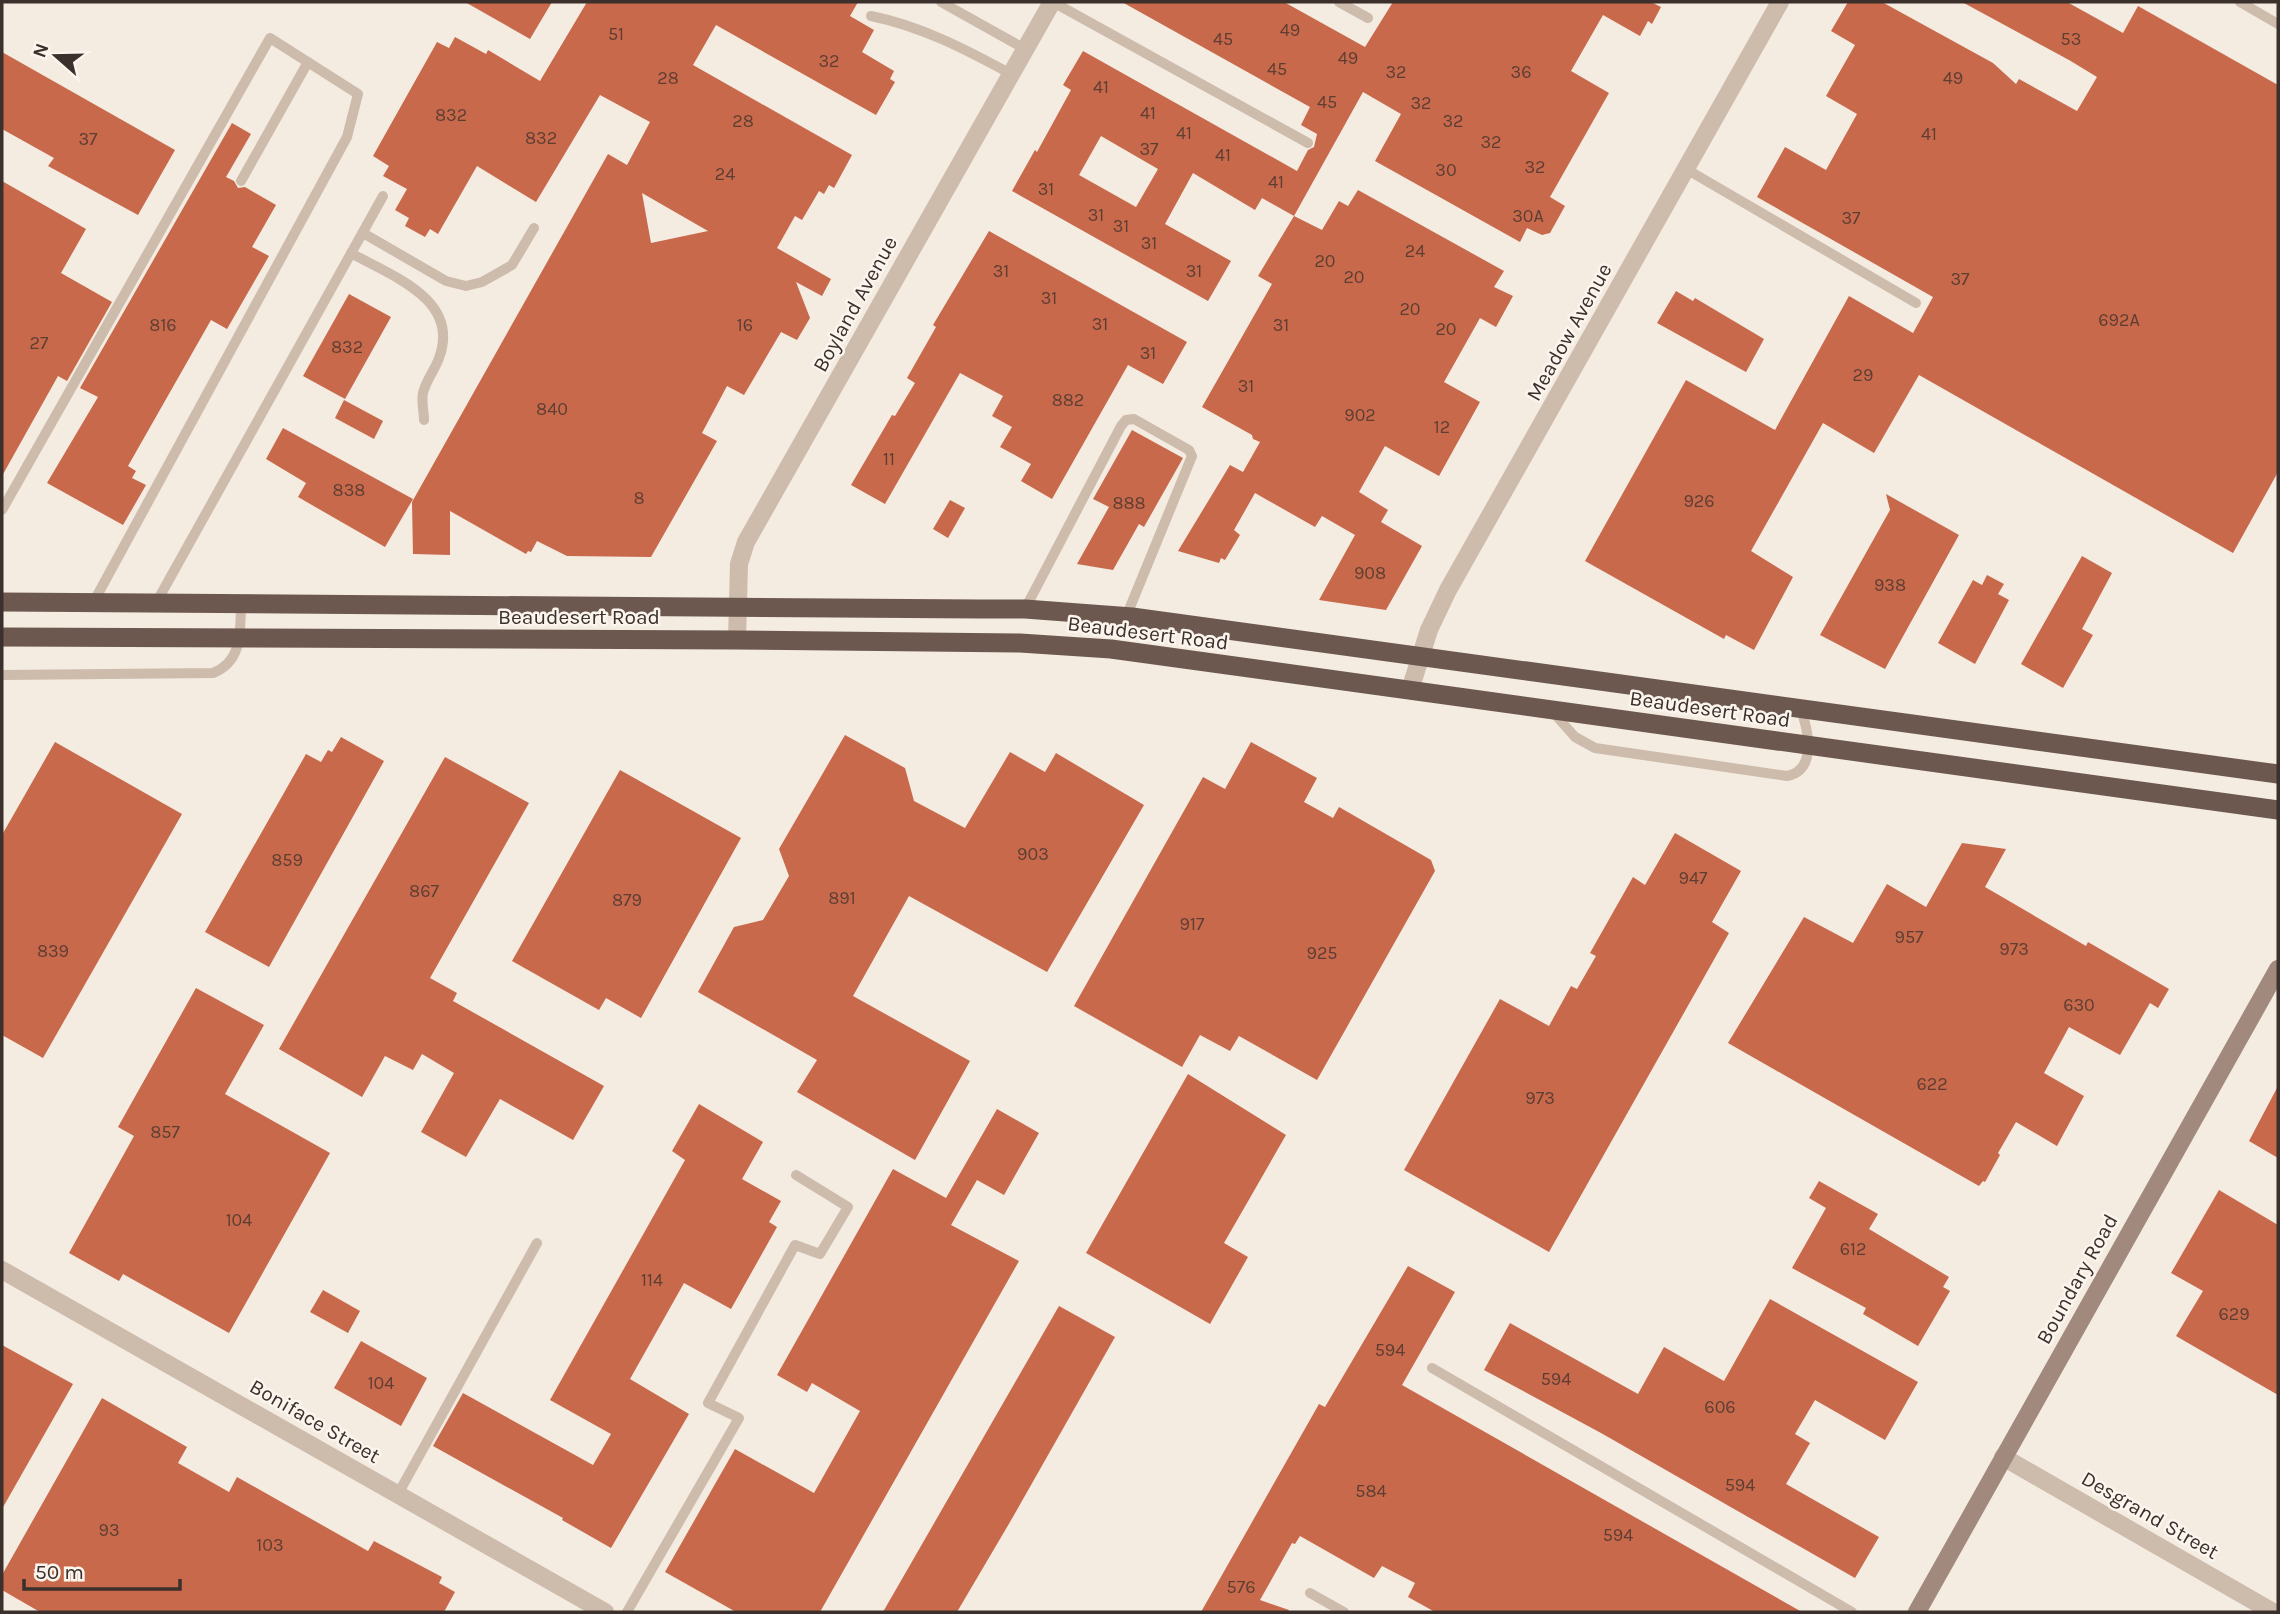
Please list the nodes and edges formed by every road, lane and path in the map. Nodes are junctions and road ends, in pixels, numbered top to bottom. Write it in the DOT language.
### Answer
graph roads {
  1 [pos="941,2"];
  2 [pos="1053,2"];
  3 [pos="1339,2"];
  4 [pos="1780,2"];
  5 [pos="2240,2"];
  6 [pos="871,16"];
  7 [pos="1368,18"];
  8 [pos="2278,24"];
  9 [pos="1025,49"];
  10 [pos="308,62"];
  11 [pos="1011,74"];
  12 [pos="1308,143"];
  13 [pos="1686,169"];
  14 [pos="241,181"];
  15 [pos="383,197"];
  16 [pos="534,228"];
  17 [pos="362,233"];
  18 [pos="351,253"];
  19 [pos="1916,303"];
  20 [pos="424,420"];
  21 [pos="2,510"];
  22 [pos="2,602"];
  23 [pos="93,603"];
  24 [pos="156,603"];
  25 [pos="241,604"];
  26 [pos="738,606"];
  27 [pos="1025,609"];
  28 [pos="1126,617"];
  29 [pos="2,638"];
  30 [pos="240,638"];
  31 [pos="737,640"];
  32 [pos="1420,655"];
  33 [pos="2,675"];
  34 [pos="1410,690"];
  35 [pos="1800,708"];
  36 [pos="1551,710"];
  37 [pos="1808,745"];
  38 [pos="2278,774"];
  39 [pos="2273,809"];
  40 [pos="2278,827"];
  41 [pos="2278,969"];
  42 [pos="796,1175"];
  43 [pos="537,1243"];
  44 [pos="2,1270"];
  45 [pos="1432,1368"];
  46 [pos="2003,1457"];
  47 [pos="398,1494"];
  48 [pos="1310,1593"];
  49 [pos="605,1612"];
  50 [pos="627,1612"];
  51 [pos="1344,1612"];
  52 [pos="1852,1612"];
  53 [pos="1917,1612"];
  54 [pos="2273,1612"];
  1 -- 9 [label="lane"];
  2 -- 9 [label="street, Boyland Avenue"];
  2 -- 12 [label="lane"];
  3 -- 7 [label="lane"];
  4 -- 13 [label="street, Meadow Avenue"];
  5 -- 8 [label="lane"];
  6 -- 11 [label="lane"];
  9 -- 11 [label="street, Boyland Avenue"];
  10 -- 14 [label="lane"];
  10 -- 21 [label="lane"];
  10 -- 23 [label="lane"];
  11 -- 26 [label="street, Boyland Avenue"];
  13 -- 19 [label="lane"];
  13 -- 32 [label="street, Meadow Avenue"];
  15 -- 17 [label="lane"];
  16 -- 17 [label="lane"];
  17 -- 18 [label="lane"];
  18 -- 20 [label="lane"];
  18 -- 24 [label="lane"];
  22 -- 23 [label="highway, Beaudesert Road"];
  23 -- 24 [label="highway, Beaudesert Road"];
  24 -- 25 [label="highway, Beaudesert Road"];
  25 -- 26 [label="highway, Beaudesert Road"];
  25 -- 30 [label="lane"];
  26 -- 27 [label="highway, Beaudesert Road"];
  26 -- 31 [label="street, Boyland Avenue"];
  27 -- 28 [label="highway, Beaudesert Road"];
  27 -- 28 [label="lane"];
  28 -- 32 [label="highway, Beaudesert Road"];
  29 -- 30 [label="highway, Beaudesert Road"];
  30 -- 31 [label="highway, Beaudesert Road"];
  30 -- 33 [label="lane"];
  31 -- 34 [label="highway, Beaudesert Road"];
  32 -- 34 [label="street, Meadow Avenue"];
  32 -- 35 [label="highway, Beaudesert Road"];
  34 -- 36 [label="highway, Beaudesert Road"];
  35 -- 37 [label="lane"];
  35 -- 38 [label="highway, Beaudesert Road"];
  36 -- 37 [label="highway, Beaudesert Road"];
  36 -- 37 [label="lane"];
  37 -- 39 [label="highway, Beaudesert Road"];
  39 -- 40 [label="highway"];
  41 -- 46 [label="main road, Boundary Road"];
  42 -- 50 [label="lane"];
  43 -- 47 [label="lane"];
  44 -- 47 [label="street, Boniface Street"];
  45 -- 52 [label="lane"];
  46 -- 53 [label="main road, Boundary Road"];
  46 -- 54 [label="street, Desgrand Street"];
  47 -- 49 [label="street, Boniface Street"];
  48 -- 51 [label="lane"];
}
